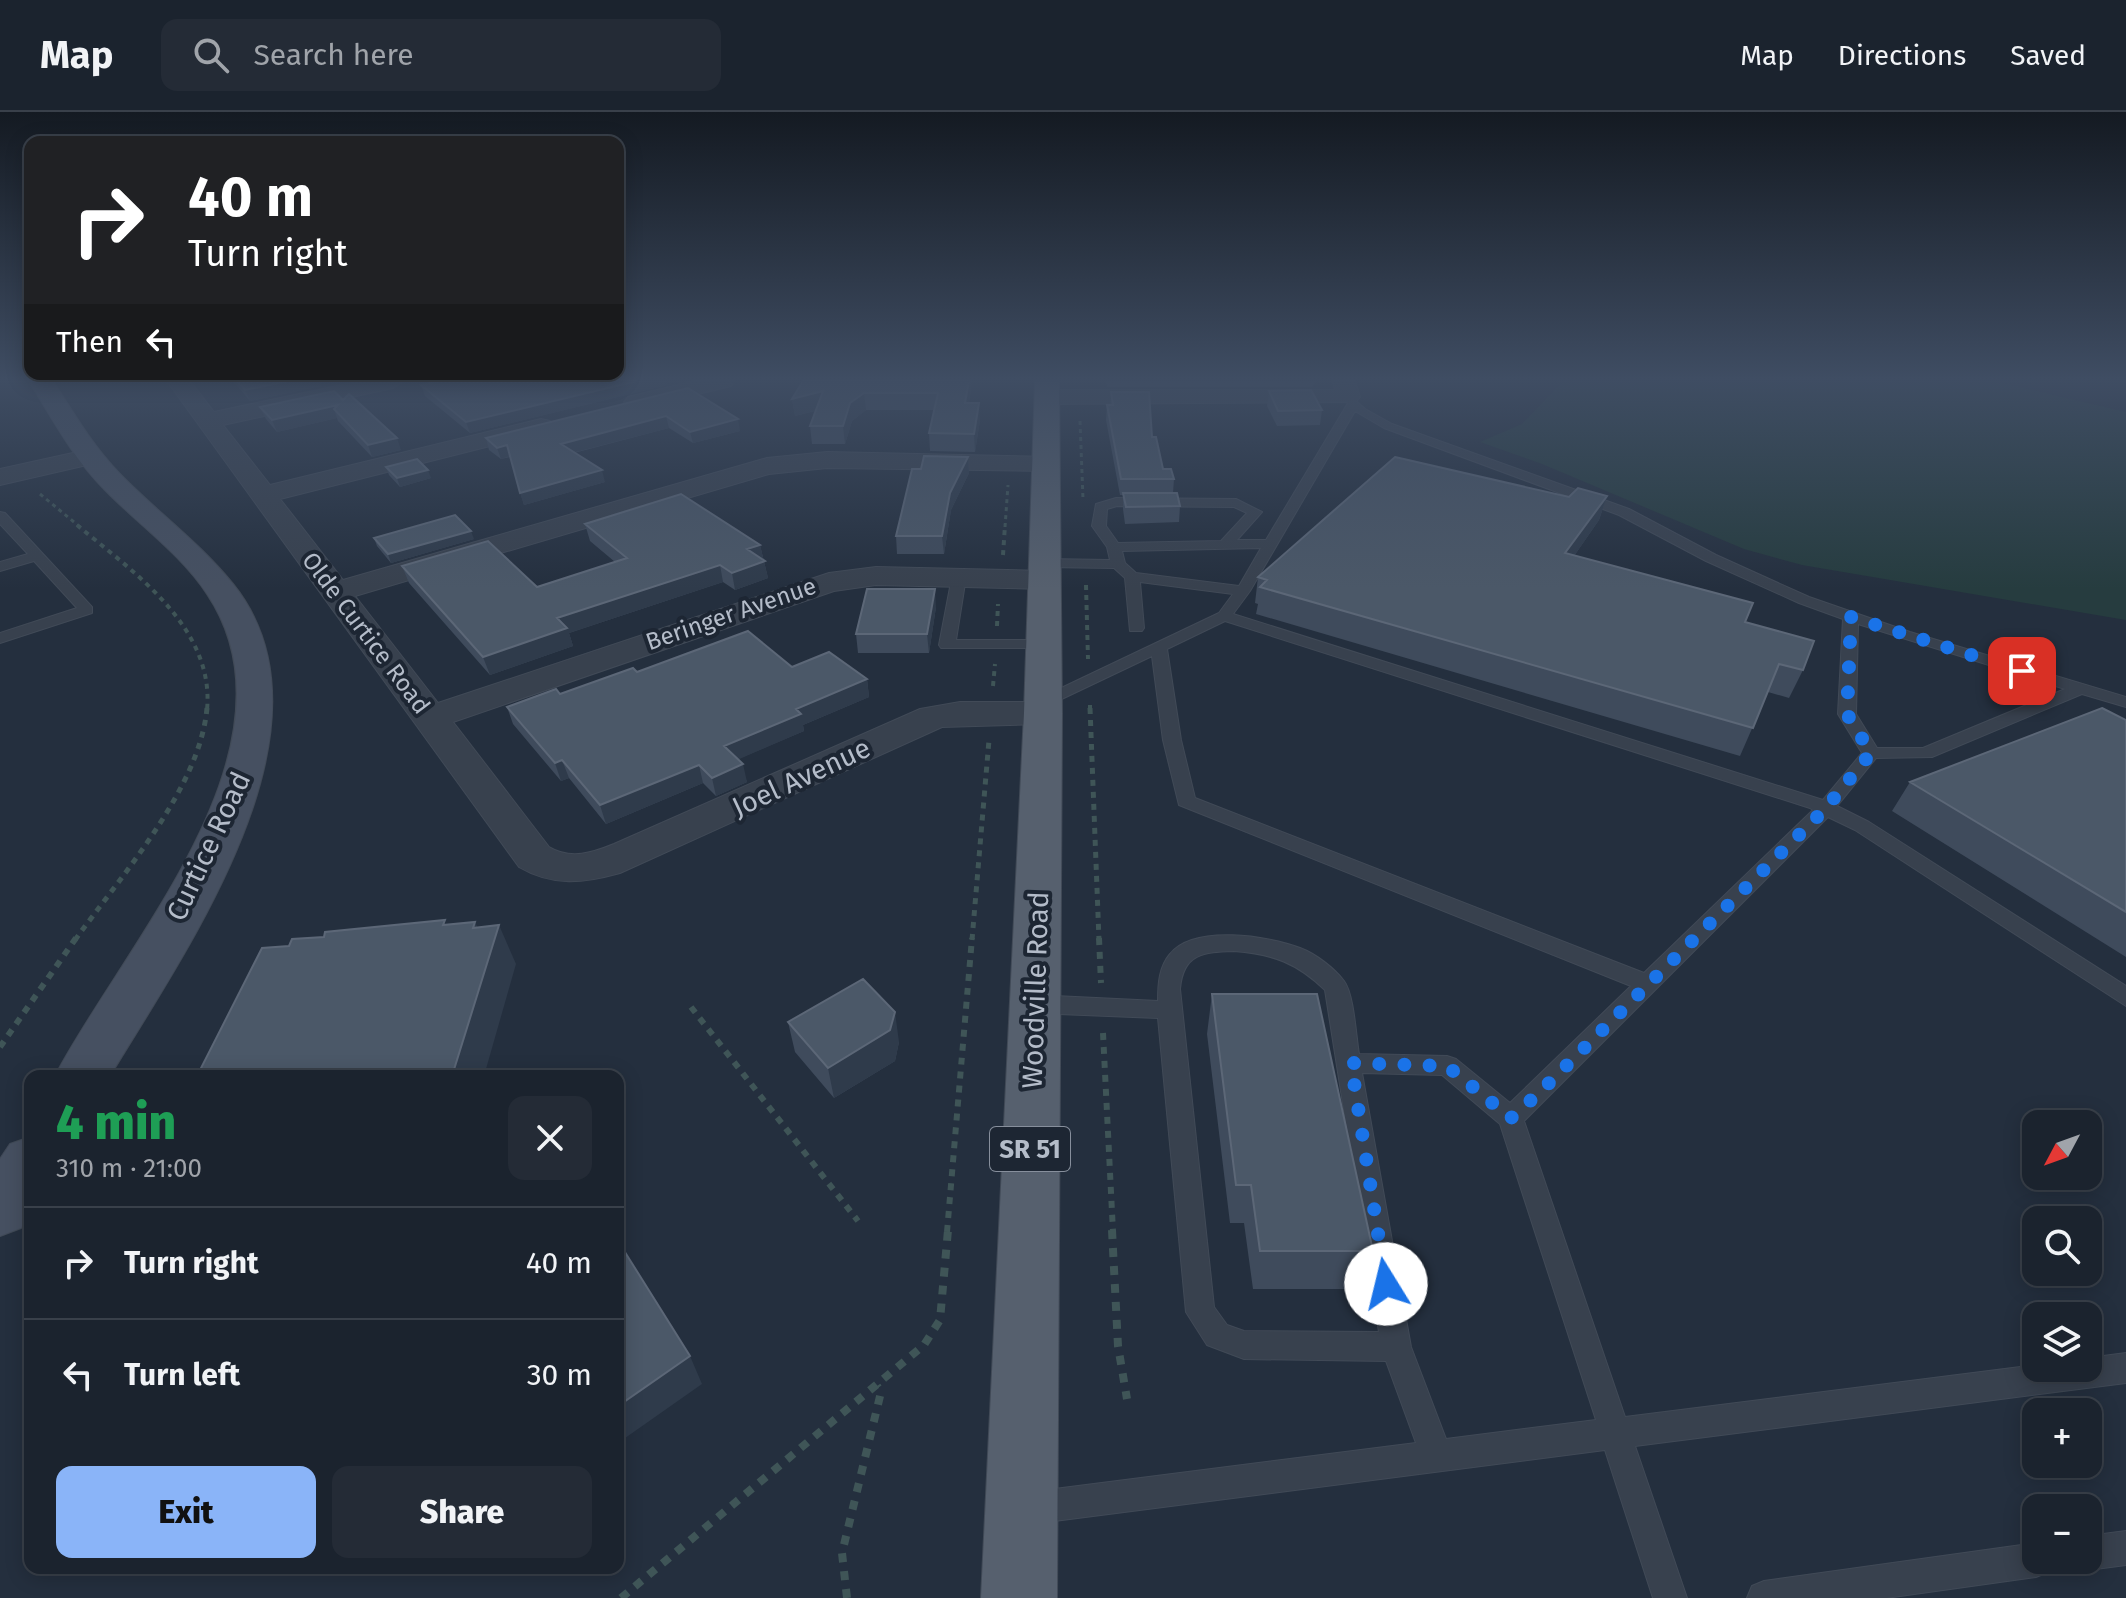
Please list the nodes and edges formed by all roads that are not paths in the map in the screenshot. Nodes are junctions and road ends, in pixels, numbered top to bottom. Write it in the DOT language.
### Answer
graph roads {
  1 [pos="87,450"];
  2 [pos="229,450"];
  3 [pos="442,450"];
  4 [pos="1046,450"];
  5 [pos="1319,450"];
  6 [pos="1455,450"];
  7 [pos="91,457"];
  8 [pos="1046,463"];
  9 [pos="9,475"];
  10 [pos="262,495"];
  11 [pos="0,516"];
  12 [pos="16,534"];
  13 [pos="0,538"];
  14 [pos="1226,544"];
  15 [pos="1271,544"];
  16 [pos="1114,547"];
  17 [pos="37,556"];
  18 [pos="1118,564"];
  19 [pos="0,567"];
  20 [pos="1045,571"];
  21 [pos="1132,577"];
  22 [pos="958,586"];
  23 [pos="1243,591"];
  24 [pos="335,592"];
  25 [pos="894,593"];
  26 [pos="1224,616"];
  27 [pos="1851,617"];
  28 [pos="1136,628"];
  29 [pos="0,638"];
  30 [pos="1044,645"];
  31 [pos="1159,646"];
  32 [pos="2082,688"];
  33 [pos="1042,702"];
  34 [pos="2126,702"];
  35 [pos="430,718"];
  36 [pos="1871,753"];
  37 [pos="1826,808"];
  38 [pos="565,870"];
  39 [pos="1649,984"];
  40 [pos="2126,997"];
  41 [pos="1034,1004"];
  42 [pos="1169,1010"];
  43 [pos="1351,1063"];
  44 [pos="86,1070"];
  45 [pos="1511,1118"];
  46 [pos="24,1171"];
  47 [pos="0,1210"];
  48 [pos="1396,1347"];
  49 [pos="2122,1374"];
  50 [pos="1614,1434"];
  51 [pos="1437,1457"];
  52 [pos="1019,1509"];
  53 [pos="2126,1548"];
  54 [pos="2102,1551"];
  55 [pos="2022,1562"];
  56 [pos="1015,1596"];
  57 [pos="1670,1598"];
  58 [pos="1764,1598"];
  1 -- 7 [label="street, Curtice Road"];
  2 -- 10 [label="street, Olde Curtice Road"];
  3 -- 10 [label="street"];
  4 -- 8 [label="main road, Woodville Road / SR 51"];
  5 -- 15 [label="lane"];
  6 -- 27 [label="lane"];
  7 -- 9 [label="street"];
  7 -- 44 [label="street, Curtice Road"];
  8 -- 20 [label="main road, Woodville Road / SR 51"];
  8 -- 24 [label="street"];
  10 -- 24 [label="street, Olde Curtice Road"];
  11 -- 12 [label="lane"];
  12 -- 13 [label="lane"];
  12 -- 17 [label="lane"];
  14 -- 15 [label="lane"];
  14 -- 16 [label="lane"];
  14 -- 16 [label="lane"];
  15 -- 23 [label="lane"];
  16 -- 18 [label="lane"];
  17 -- 19 [label="lane"];
  17 -- 29 [label="lane"];
  18 -- 20 [label="lane"];
  18 -- 21 [label="lane"];
  20 -- 22 [label="street, Beringer Avenue"];
  20 -- 30 [label="main road, Woodville Road / SR 51"];
  21 -- 23 [label="lane"];
  21 -- 28 [label="lane"];
  22 -- 25 [label="lane"];
  22 -- 30 [label="lane"];
  22 -- 35 [label="street, Beringer Avenue"];
  23 -- 26 [label="lane"];
  24 -- 35 [label="street, Olde Curtice Road"];
  26 -- 31 [label="lane"];
  26 -- 37 [label="lane"];
  27 -- 32 [label="lane"];
  27 -- 36 [label="lane"];
  30 -- 33 [label="main road, Woodville Road / SR 51"];
  31 -- 33 [label="lane"];
  31 -- 39 [label="lane"];
  32 -- 34 [label="lane"];
  32 -- 36 [label="lane"];
  33 -- 38 [label="street, Joel Avenue"];
  33 -- 41 [label="main road, Woodville Road / SR 51"];
  35 -- 38 [label="street, Olde Curtice Road"];
  36 -- 37 [label="lane"];
  37 -- 39 [label="lane"];
  37 -- 40 [label="lane"];
  39 -- 45 [label="lane"];
  41 -- 42 [label="lane"];
  41 -- 52 [label="main road, Woodville Road / SR 51"];
  42 -- 43 [label="lane"];
  42 -- 48 [label="lane"];
  43 -- 45 [label="lane"];
  43 -- 48 [label="lane"];
  45 -- 50 [label="lane"];
  46 -- 47 [label="street"];
  48 -- 51 [label="lane"];
  49 -- 50 [label="lane"];
  50 -- 51 [label="lane"];
  50 -- 57 [label="lane"];
  51 -- 52 [label="lane"];
  52 -- 56 [label="main road, Woodville Road / SR 51"];
  53 -- 54 [label="lane"];
  55 -- 58 [label="lane"];
}
